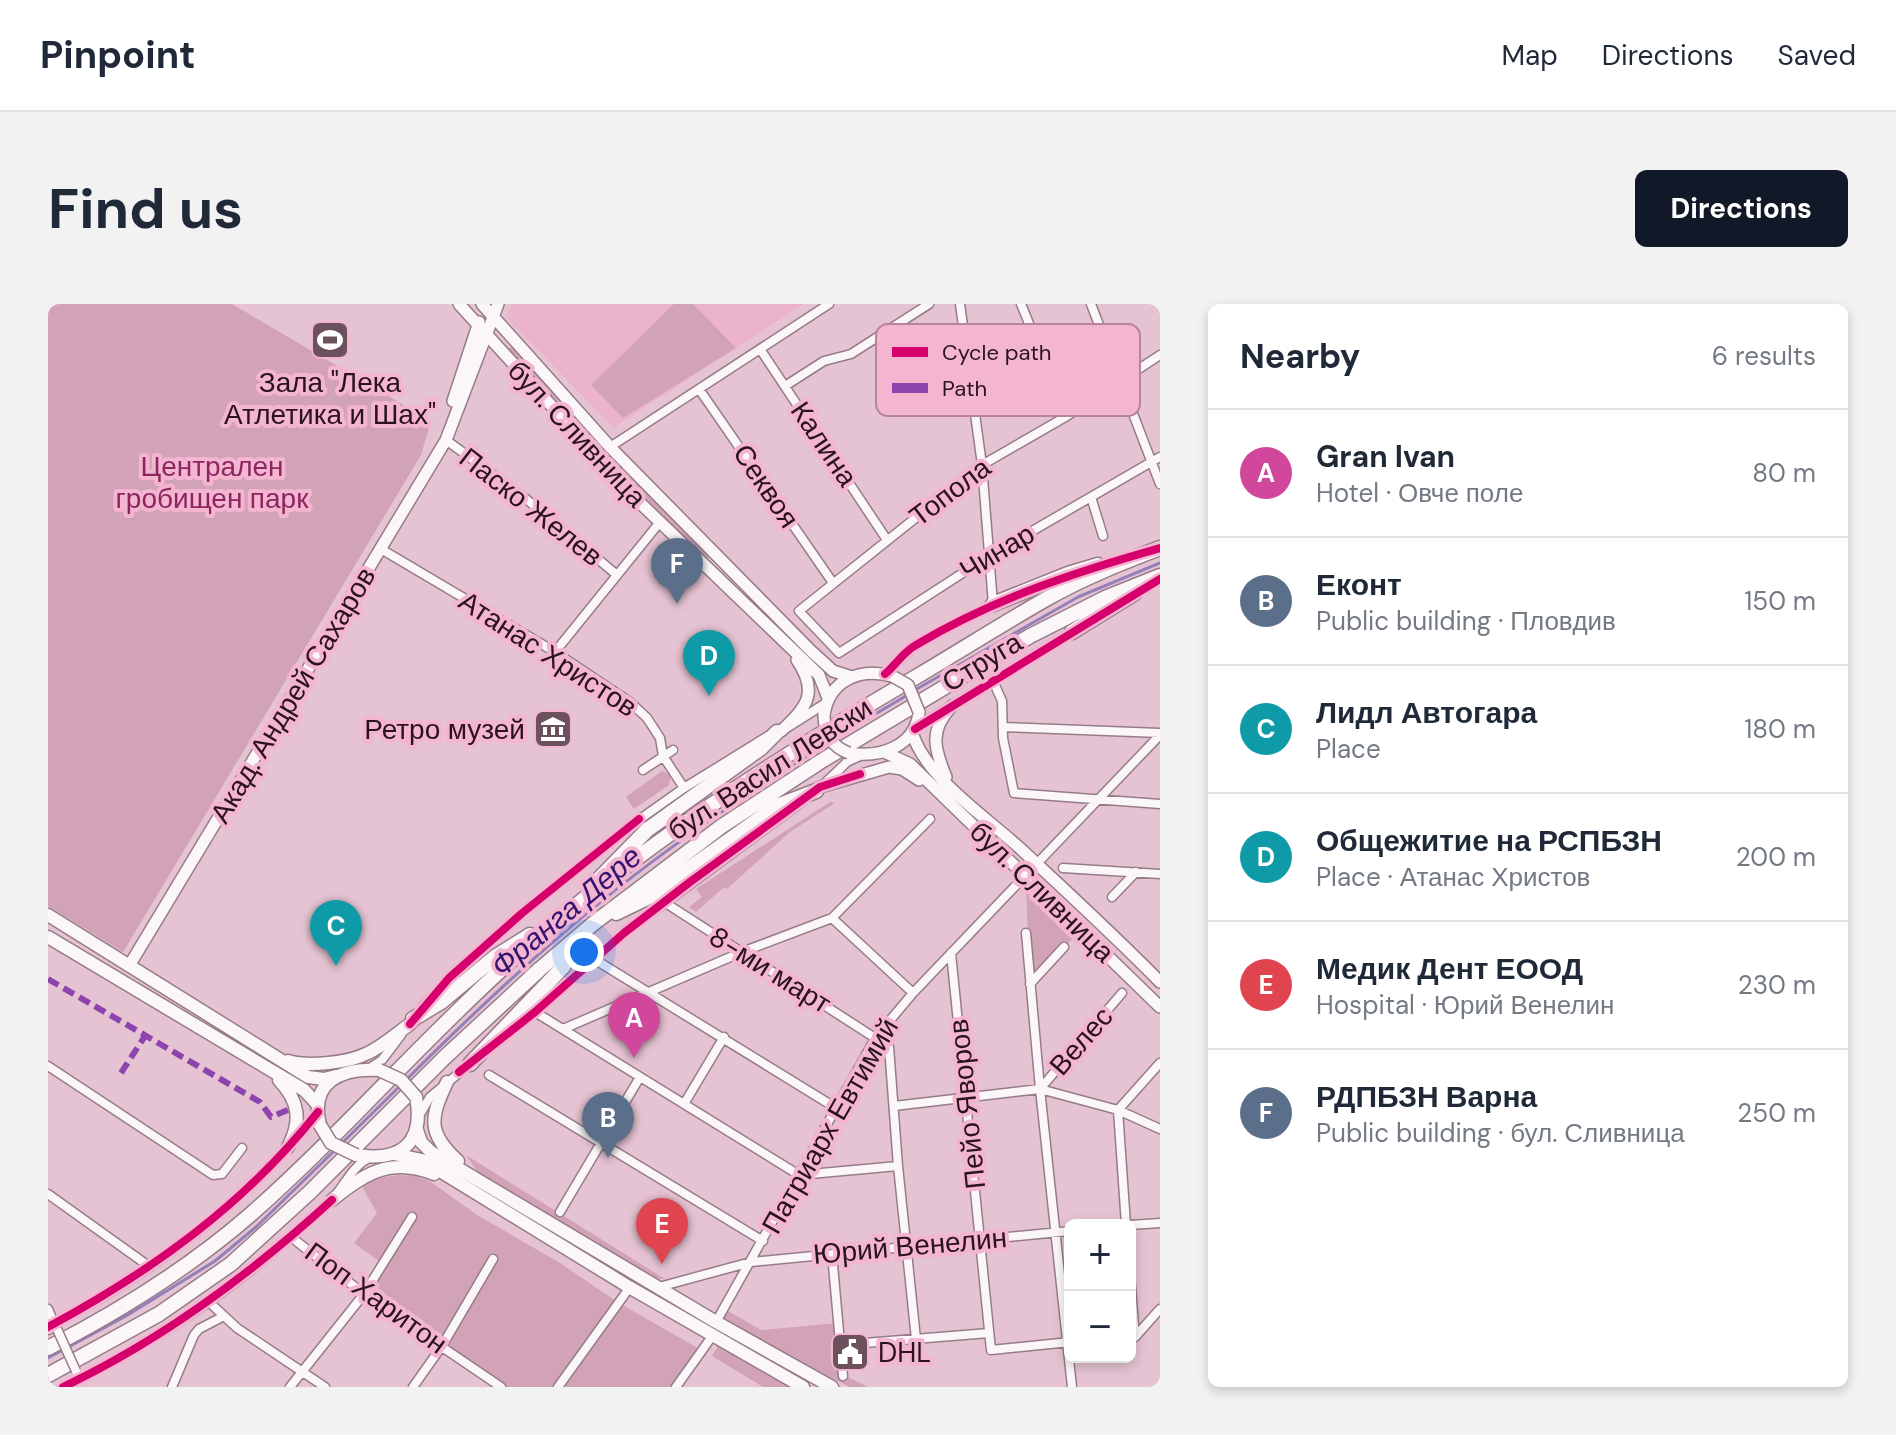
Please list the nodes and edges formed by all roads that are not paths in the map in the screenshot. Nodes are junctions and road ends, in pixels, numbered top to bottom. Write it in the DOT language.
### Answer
graph roads {
  1 [pos="459,304"];
  2 [pos="498,304"];
  3 [pos="829,304"];
  4 [pos="929,304"];
  5 [pos="960,304"];
  6 [pos="1021,304"];
  7 [pos="1091,304"];
  8 [pos="484,305"];
  9 [pos="493,316"];
  10 [pos="898,324"];
  11 [pos="963,324"];
  12 [pos="1029,324"];
  13 [pos="1098,324"];
  14 [pos="478,326"];
  15 [pos="487,336"];
  16 [pos="876,338"];
  17 [pos="760,349"];
  18 [pos="1160,355"];
  19 [pos="511,363"];
  20 [pos="1140,368"];
  21 [pos="470,378"];
  22 [pos="785,386"];
  23 [pos="699,389"];
  24 [pos="975,416"];
  25 [pos="1067,416"];
  26 [pos="1135,416"];
  27 [pos="452,421"];
  28 [pos="446,440"];
  29 [pos="610,447"];
  30 [pos="1156,459"];
  31 [pos="982,465"];
  32 [pos="1160,484"];
  33 [pos="1091,497"];
  34 [pos="660,522"];
  35 [pos="1103,536"];
  36 [pos="887,540"];
  37 [pos="1160,548"];
  38 [pos="381,549"];
  39 [pos="714,552"];
  40 [pos="989,556"];
  41 [pos="704,562"];
  42 [pos="617,575"];
  43 [pos="1160,578"];
  44 [pos="833,583"];
  45 [pos="993,604"];
  46 [pos="1072,632"];
  47 [pos="781,637"];
  48 [pos="555,652"];
  49 [pos="839,653"];
  50 [pos="888,675"];
  51 [pos="852,677"];
  52 [pos="993,681"];
  53 [pos="826,706"];
  54 [pos="952,706"];
  55 [pos="1003,727"];
  56 [pos="914,730"];
  57 [pos="779,732"];
  58 [pos="1160,734"];
  59 [pos="673,750"];
  60 [pos="884,752"];
  61 [pos="863,755"];
  62 [pos="663,756"];
  63 [pos="643,770"];
  64 [pos="684,788"];
  65 [pos="818,789"];
  66 [pos="945,789"];
  67 [pos="1097,799"];
  68 [pos="1160,804"];
  69 [pos="930,819"];
  70 [pos="1037,865"];
  71 [pos="1063,868"];
  72 [pos="1136,872"];
  73 [pos="1160,874"];
  74 [pos="1027,876"];
  75 [pos="1112,897"];
  76 [pos="664,902"];
  77 [pos="571,909"];
  78 [pos="48,915"];
  79 [pos="832,918"];
  80 [pos="591,925"];
  81 [pos="1026,933"];
  82 [pos="48,937"];
  83 [pos="1064,947"];
  84 [pos="742,952"];
  85 [pos="951,953"];
  86 [pos="594,959"];
  87 [pos="129,966"];
  88 [pos="1160,982"];
  89 [pos="1030,984"];
  90 [pos="647,993"];
  91 [pos="913,993"];
  92 [pos="1122,993"];
  93 [pos="1160,1007"];
  94 [pos="535,1012"];
  95 [pos="411,1022"];
  96 [pos="563,1029"];
  97 [pos="724,1037"];
  98 [pos="876,1037"];
  99 [pos="272,1063"];
  100 [pos="1160,1063"];
  101 [pos="470,1064"];
  102 [pos="48,1066"];
  103 [pos="372,1070"];
  104 [pos="489,1075"];
  105 [pos="336,1076"];
  106 [pos="640,1077"];
  107 [pos="447,1082"];
  108 [pos="1040,1089"];
  109 [pos="965,1099"];
  110 [pos="684,1104"];
  111 [pos="894,1106"];
  112 [pos="836,1108"];
  113 [pos="1118,1110"];
  114 [pos="319,1114"];
  115 [pos="418,1124"];
  116 [pos="1160,1129"];
  117 [pos="600,1144"];
  118 [pos="288,1147"];
  119 [pos="242,1148"];
  120 [pos="394,1154"];
  121 [pos="371,1157"];
  122 [pos="898,1166"];
  123 [pos="799,1175"];
  124 [pos="478,1179"];
  125 [pos="459,1183"];
  126 [pos="48,1194"];
  127 [pos="332,1200"];
  128 [pos="560,1212"];
  129 [pos="412,1217"];
  130 [pos="1127,1219"];
  131 [pos="1160,1223"];
  132 [pos="1136,1224"];
  133 [pos="1064,1232"];
  134 [pos="1056,1233"];
  135 [pos="291,1237"];
  136 [pos="981,1240"];
  137 [pos="763,1241"];
  138 [pos="909,1247"];
  139 [pos="832,1254"];
  140 [pos="493,1259"];
  141 [pos="751,1262"];
  142 [pos="150,1267"];
  143 [pos="630,1287"];
  144 [pos="658,1287"];
  145 [pos="364,1294"];
  146 [pos="208,1301"];
  147 [pos="1064,1306"];
  148 [pos="48,1309"];
  149 [pos="1160,1309"];
  150 [pos="222,1317"];
  151 [pos="53,1327"];
  152 [pos="715,1329"];
  153 [pos="989,1333"];
  154 [pos="1136,1333"];
  155 [pos="916,1339"];
  156 [pos="1064,1342"];
  157 [pos="840,1345"];
  158 [pos="442,1346"];
  159 [pos="48,1348"];
  160 [pos="1070,1363"];
  161 [pos="302,1372"];
  162 [pos="48,1375"];
  163 [pos="78,1375"];
  164 [pos="843,1376"];
  165 [pos="63,1387"];
  166 [pos="172,1387"];
  167 [pos="290,1387"];
  168 [pos="325,1387"];
  169 [pos="413,1387"];
  170 [pos="501,1387"];
  171 [pos="558,1387"];
  172 [pos="676,1387"];
  173 [pos="803,1387"];
  174 [pos="832,1387"];
  175 [pos="1072,1387"];
  1 -- 14 [label="main road, бул. Сливница"];
  2 -- 9 [label="main road, Акад. Андрей Сахаров"];
  3 -- 17 [label="street"];
  4 -- 10 [label="street"];
  5 -- 11 [label="street"];
  6 -- 12 [label="street"];
  7 -- 13 [label="street"];
  8 -- 9 [label="main road, бул. Сливница"];
  8 -- 14 [label="main road, Акад. Андрей Сахаров"];
  9 -- 15 [label="main road, Акад. Андрей Сахаров"];
  9 -- 29 [label="main road, бул. Сливница"];
  14 -- 15 [label="main road, бул. Сливница"];
  14 -- 27 [label="main road, Акад. Андрей Сахаров"];
  15 -- 19 [label="main road, бул. Сливница"];
  15 -- 21 [label="main road, Акад. Андрей Сахаров"];
  16 -- 22 [label="street"];
  17 -- 22 [label="street, Калина"];
  17 -- 23 [label="street"];
  18 -- 20 [label="street, Топола"];
  19 -- 21 [label="main road"];
  19 -- 34 [label="main road, бул. Сливница"];
  21 -- 27 [label="main road, Акад. Андрей Сахаров"];
  22 -- 36 [label="street, Калина"];
  23 -- 29 [label="street"];
  23 -- 44 [label="street, Секвоя"];
  24 -- 31 [label="street"];
  25 -- 31 [label="street, Топола"];
  26 -- 30 [label="street"];
  27 -- 28 [label="main road, Акад. Андрей Сахаров"];
  28 -- 38 [label="main road, Акад. Андрей Сахаров"];
  28 -- 42 [label="street, Паско Желев"];
  29 -- 39 [label="main road, бул. Сливница"];
  30 -- 32 [label="street"];
  30 -- 33 [label="street, Чинар"];
  31 -- 36 [label="street, Топола"];
  31 -- 40 [label="street"];
  33 -- 35 [label="street"];
  33 -- 40 [label="street, Чинар"];
  34 -- 41 [label="main road, бул. Сливница"];
  34 -- 42 [label="street"];
  36 -- 44 [label="street, Топола"];
  37 -- 45 [label="highway"];
  37 -- 77 [label="highway, бул. Васил Левски"];
  38 -- 48 [label="street, Атанас Христов"];
  38 -- 87 [label="main road, Акад. Андрей Сахаров"];
  39 -- 41 [label="main road"];
  39 -- 51 [label="main road, бул. Сливница"];
  40 -- 45 [label="street"];
  40 -- 49 [label="street, Чинар"];
  41 -- 47 [label="main road, бул. Сливница"];
  42 -- 48 [label="street"];
  43 -- 46 [label="highway"];
  43 -- 80 [label="highway, бул. Васил Левски"];
  44 -- 49 [label="street, Топола"];
  45 -- 50 [label="street"];
  46 -- 52 [label="street, Струга"];
  47 -- 53 [label="main road, бул. Сливница"];
  47 -- 57 [label="main road"];
  48 -- 62 [label="street, Атанас Христов"];
  50 -- 51 [label="main road"];
  50 -- 56 [label="main road, bridge"];
  51 -- 53 [label="main road"];
  52 -- 54 [label="street, Струга"];
  52 -- 55 [label="street"];
  53 -- 57 [label="street"];
  53 -- 61 [label="main road, bridge"];
  54 -- 56 [label="street, Струга"];
  54 -- 66 [label="main road"];
  55 -- 58 [label="street"];
  55 -- 67 [label="street"];
  56 -- 60 [label="main road"];
  56 -- 66 [label="main road, бул. Сливница"];
  57 -- 64 [label="street"];
  57 -- 77 [label="highway"];
  58 -- 67 [label="street, Патриарх Евтимий"];
  59 -- 62 [label="street"];
  60 -- 61 [label="main road"];
  60 -- 66 [label="main road, бул. Сливница"];
  61 -- 65 [label="street"];
  62 -- 63 [label="street"];
  62 -- 64 [label="street, Атанас Христов"];
  64 -- 95 [label="street"];
  65 -- 66 [label="main road"];
  65 -- 76 [label="street"];
  65 -- 80 [label="highway"];
  66 -- 70 [label="main road, бул. Сливница"];
  66 -- 74 [label="main road, бул. Сливница"];
  67 -- 68 [label="street"];
  67 -- 70 [label="street, Патриарх Евтимий"];
  69 -- 79 [label="street"];
  70 -- 74 [label="street, Патриарх Евтимий"];
  70 -- 88 [label="main road, бул. Сливница"];
  71 -- 72 [label="street"];
  72 -- 73 [label="street"];
  72 -- 75 [label="street"];
  74 -- 85 [label="street, Патриарх Евтимий"];
  74 -- 93 [label="main road, бул. Сливница"];
  76 -- 84 [label="street, 8-ми март"];
  76 -- 86 [label="street"];
  77 -- 95 [label="highway"];
  77 -- 159 [label="highway, бул. Васил Левски"];
  78 -- 87 [label="main road"];
  79 -- 84 [label="street"];
  79 -- 91 [label="street"];
  80 -- 101 [label="highway"];
  80 -- 162 [label="highway, бул. Васил Левски"];
  81 -- 89 [label="street"];
  82 -- 99 [label="main road"];
  83 -- 89 [label="street"];
  84 -- 90 [label="street"];
  84 -- 98 [label="street, 8-ми март"];
  85 -- 91 [label="street, Патриарх Евтимий"];
  85 -- 109 [label="street, Пейо Яворов"];
  86 -- 90 [label="street"];
  86 -- 94 [label="street"];
  87 -- 99 [label="main road"];
  89 -- 108 [label="street"];
  90 -- 96 [label="street"];
  90 -- 97 [label="street"];
  91 -- 98 [label="street, Патриарх Евтимий"];
  92 -- 108 [label="street, Велес"];
  94 -- 96 [label="street"];
  94 -- 101 [label="street"];
  95 -- 99 [label="main road"];
  95 -- 103 [label="street"];
  96 -- 106 [label="street"];
  97 -- 110 [label="street"];
  97 -- 112 [label="street"];
  98 -- 111 [label="street"];
  98 -- 112 [label="street, Патриарх Евтимий"];
  99 -- 105 [label="main road"];
  99 -- 114 [label="main road"];
  99 -- 118 [label="main road"];
  100 -- 113 [label="street"];
  101 -- 107 [label="street"];
  102 -- 119 [label="street"];
  103 -- 105 [label="main road"];
  103 -- 115 [label="main road, bridge"];
  104 -- 117 [label="street"];
  105 -- 114 [label="main road"];
  106 -- 110 [label="street"];
  106 -- 117 [label="street"];
  107 -- 115 [label="street"];
  107 -- 124 [label="main road"];
  108 -- 109 [label="street"];
  108 -- 113 [label="street"];
  108 -- 134 [label="street"];
  109 -- 111 [label="street"];
  109 -- 136 [label="street, Пейо Яворов"];
  110 -- 123 [label="street"];
  111 -- 122 [label="street"];
  112 -- 123 [label="street, Патриарх Евтимий"];
  113 -- 116 [label="street"];
  113 -- 130 [label="street"];
  114 -- 118 [label="street"];
  114 -- 121 [label="main road, bridge"];
  115 -- 120 [label="main road"];
  115 -- 124 [label="main road"];
  117 -- 128 [label="street"];
  117 -- 137 [label="street"];
  118 -- 142 [label="street"];
  120 -- 121 [label="main road"];
  120 -- 125 [label="main road"];
  121 -- 127 [label="street"];
  122 -- 123 [label="street"];
  122 -- 138 [label="street"];
  123 -- 137 [label="street, Патриарх Евтимий"];
  124 -- 144 [label="main road"];
  125 -- 127 [label="main road"];
  125 -- 143 [label="main road"];
  126 -- 142 [label="street"];
  127 -- 135 [label="street"];
  129 -- 145 [label="street"];
  131 -- 132 [label="street"];
  133 -- 134 [label="street, Юрий Венелин"];
  134 -- 136 [label="street, Юрий Венелин"];
  134 -- 147 [label="street"];
  135 -- 145 [label="street, Поп Харитон"];
  135 -- 146 [label="street"];
  136 -- 138 [label="street, Юрий Венелин"];
  136 -- 153 [label="street, Пейо Яворов"];
  137 -- 141 [label="street, Патриарх Евтимий"];
  138 -- 139 [label="street, Юрий Венелин"];
  138 -- 155 [label="street"];
  139 -- 141 [label="street, Юрий Венелин"];
  139 -- 157 [label="street"];
  140 -- 158 [label="street"];
  141 -- 144 [label="street, Юрий Венелин"];
  141 -- 152 [label="street, Патриарх Евтимий"];
  142 -- 151 [label="street"];
  143 -- 152 [label="main road"];
  143 -- 171 [label="street"];
  144 -- 152 [label="main road"];
  145 -- 158 [label="street, Поп Харитон"];
  145 -- 161 [label="street"];
  146 -- 150 [label="street"];
  146 -- 163 [label="street"];
  148 -- 151 [label="street"];
  149 -- 154 [label="street"];
  150 -- 161 [label="street"];
  150 -- 166 [label="street"];
  151 -- 163 [label="street, bridge"];
  152 -- 172 [label="street, Патриарх Евтимий"];
  152 -- 173 [label="main road"];
  152 -- 174 [label="main road"];
  153 -- 155 [label="street"];
  153 -- 156 [label="street, Пейо Яворов"];
  155 -- 157 [label="street"];
  157 -- 164 [label="street"];
  158 -- 169 [label="street"];
  158 -- 170 [label="street, Поп Харитон"];
  160 -- 175 [label="street"];
  161 -- 167 [label="street"];
  161 -- 168 [label="street"];
  163 -- 165 [label="street"];
}
